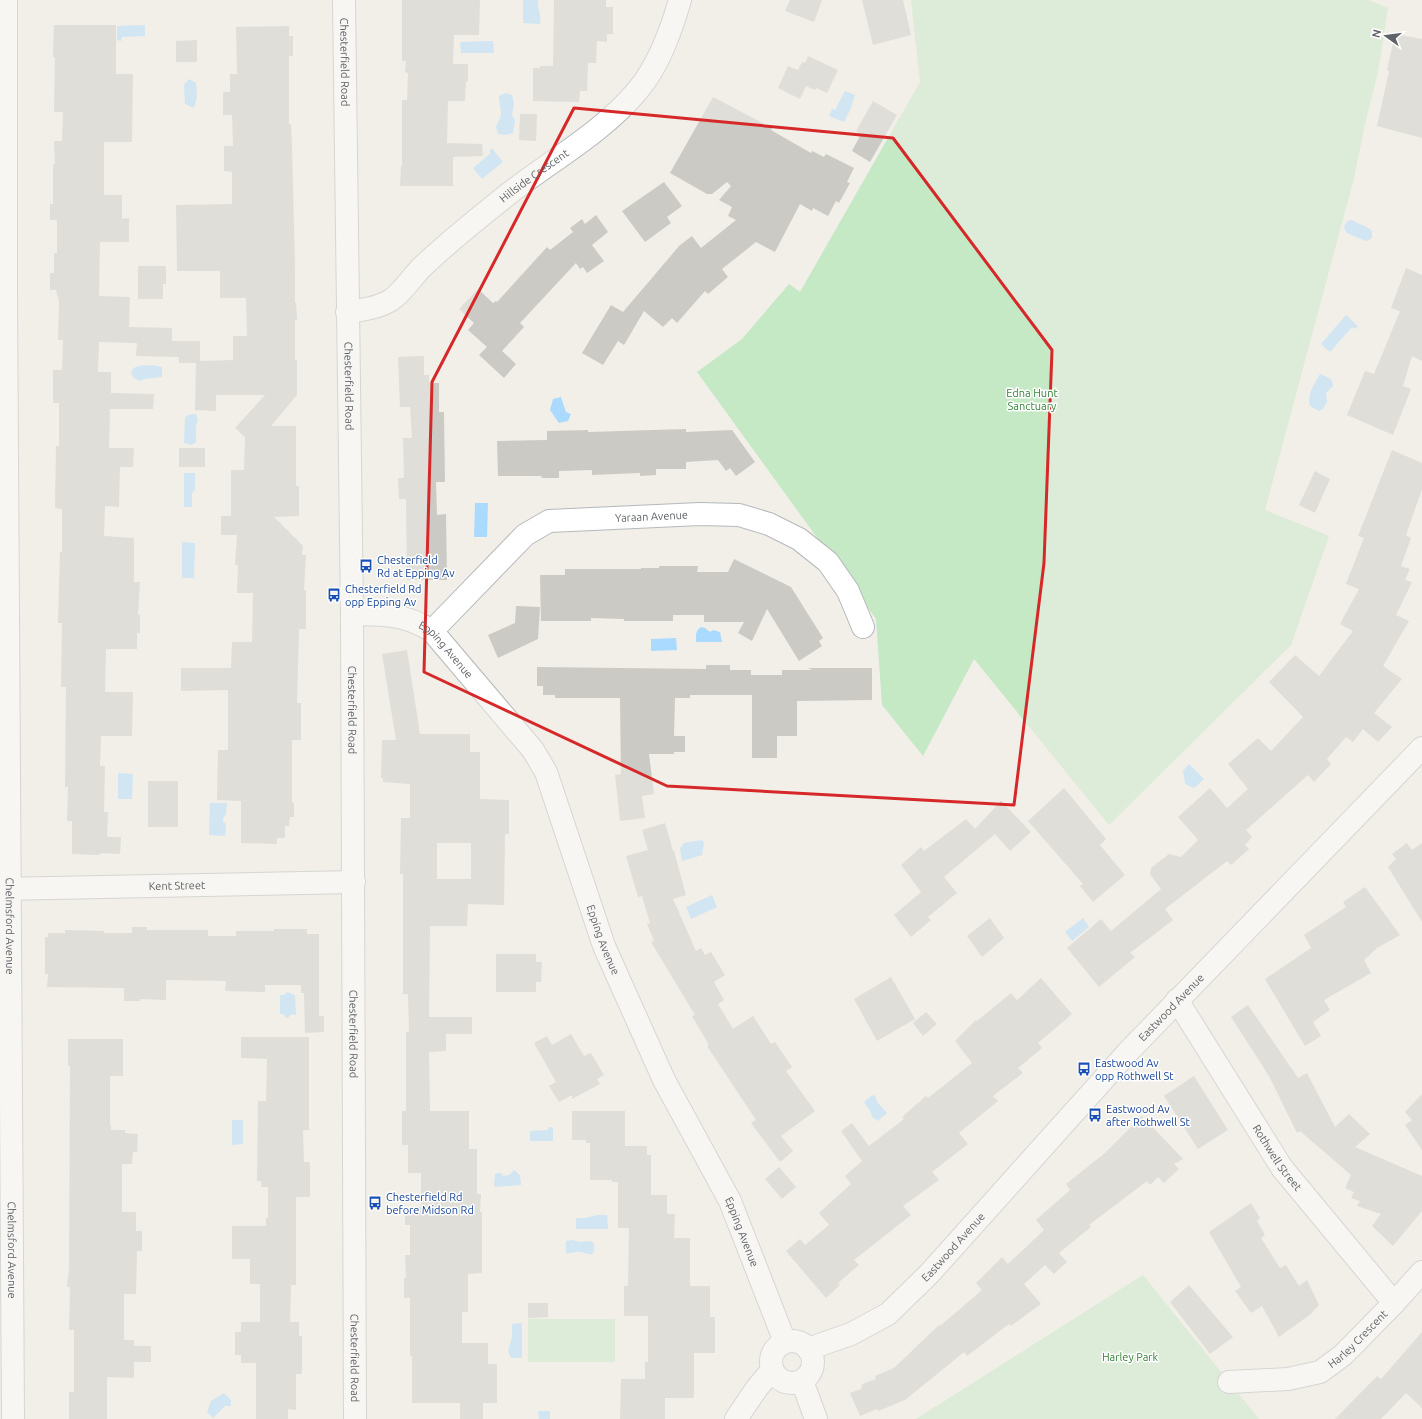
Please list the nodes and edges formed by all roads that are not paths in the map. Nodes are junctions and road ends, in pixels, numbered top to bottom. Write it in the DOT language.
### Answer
graph roads {
  1 [pos="6,0"];
  2 [pos="344,0"];
  3 [pos="680,0"];
  4 [pos="3,293"];
  5 [pos="348,312"];
  6 [pos="352,614"];
  7 [pos="863,627"];
  8 [pos="432,631"];
  9 [pos="1422,748"];
  10 [pos="354,882"];
  11 [pos="5,889"];
  12 [pos="1177,1000"];
  13 [pos="1422,1272"];
  14 [pos="1394,1303"];
  15 [pos="785,1342"];
  16 [pos="808,1348"];
  17 [pos="772,1370"];
  18 [pos="802,1381"];
  19 [pos="1229,1382"];
  20 [pos="13,1419"];
  21 [pos="355,1419"];
  22 [pos="736,1419"];
  23 [pos="816,1419"];
  1 -- 4 [label="street, Chelmsford Avenue"];
  2 -- 5 [label="street, Chesterfield Road"];
  3 -- 5 [label="street, Hillside Crescent"];
  4 -- 11 [label="street, Chelmsford Avenue"];
  5 -- 6 [label="street, Chesterfield Road"];
  6 -- 8 [label="street, Epping Avenue"];
  6 -- 10 [label="street, Chesterfield Road"];
  7 -- 8 [label="street, Yaraan Avenue"];
  8 -- 15 [label="street, Epping Avenue"];
  9 -- 12 [label="street, Eastwood Avenue"];
  10 -- 11 [label="street, Kent Street"];
  10 -- 21 [label="street, Chesterfield Road"];
  11 -- 20 [label="street, Chelmsford Avenue"];
  12 -- 14 [label="street, Rothwell Street"];
  12 -- 16 [label="street, Eastwood Avenue"];
  13 -- 14 [label="street, Harley Crescent"];
  14 -- 19 [label="street, Harley Crescent"];
  15 -- 16 [label="street"];
  15 -- 17 [label="street"];
  16 -- 18 [label="street"];
  17 -- 18 [label="street"];
  17 -- 22 [label="street"];
  18 -- 23 [label="street"];
}
